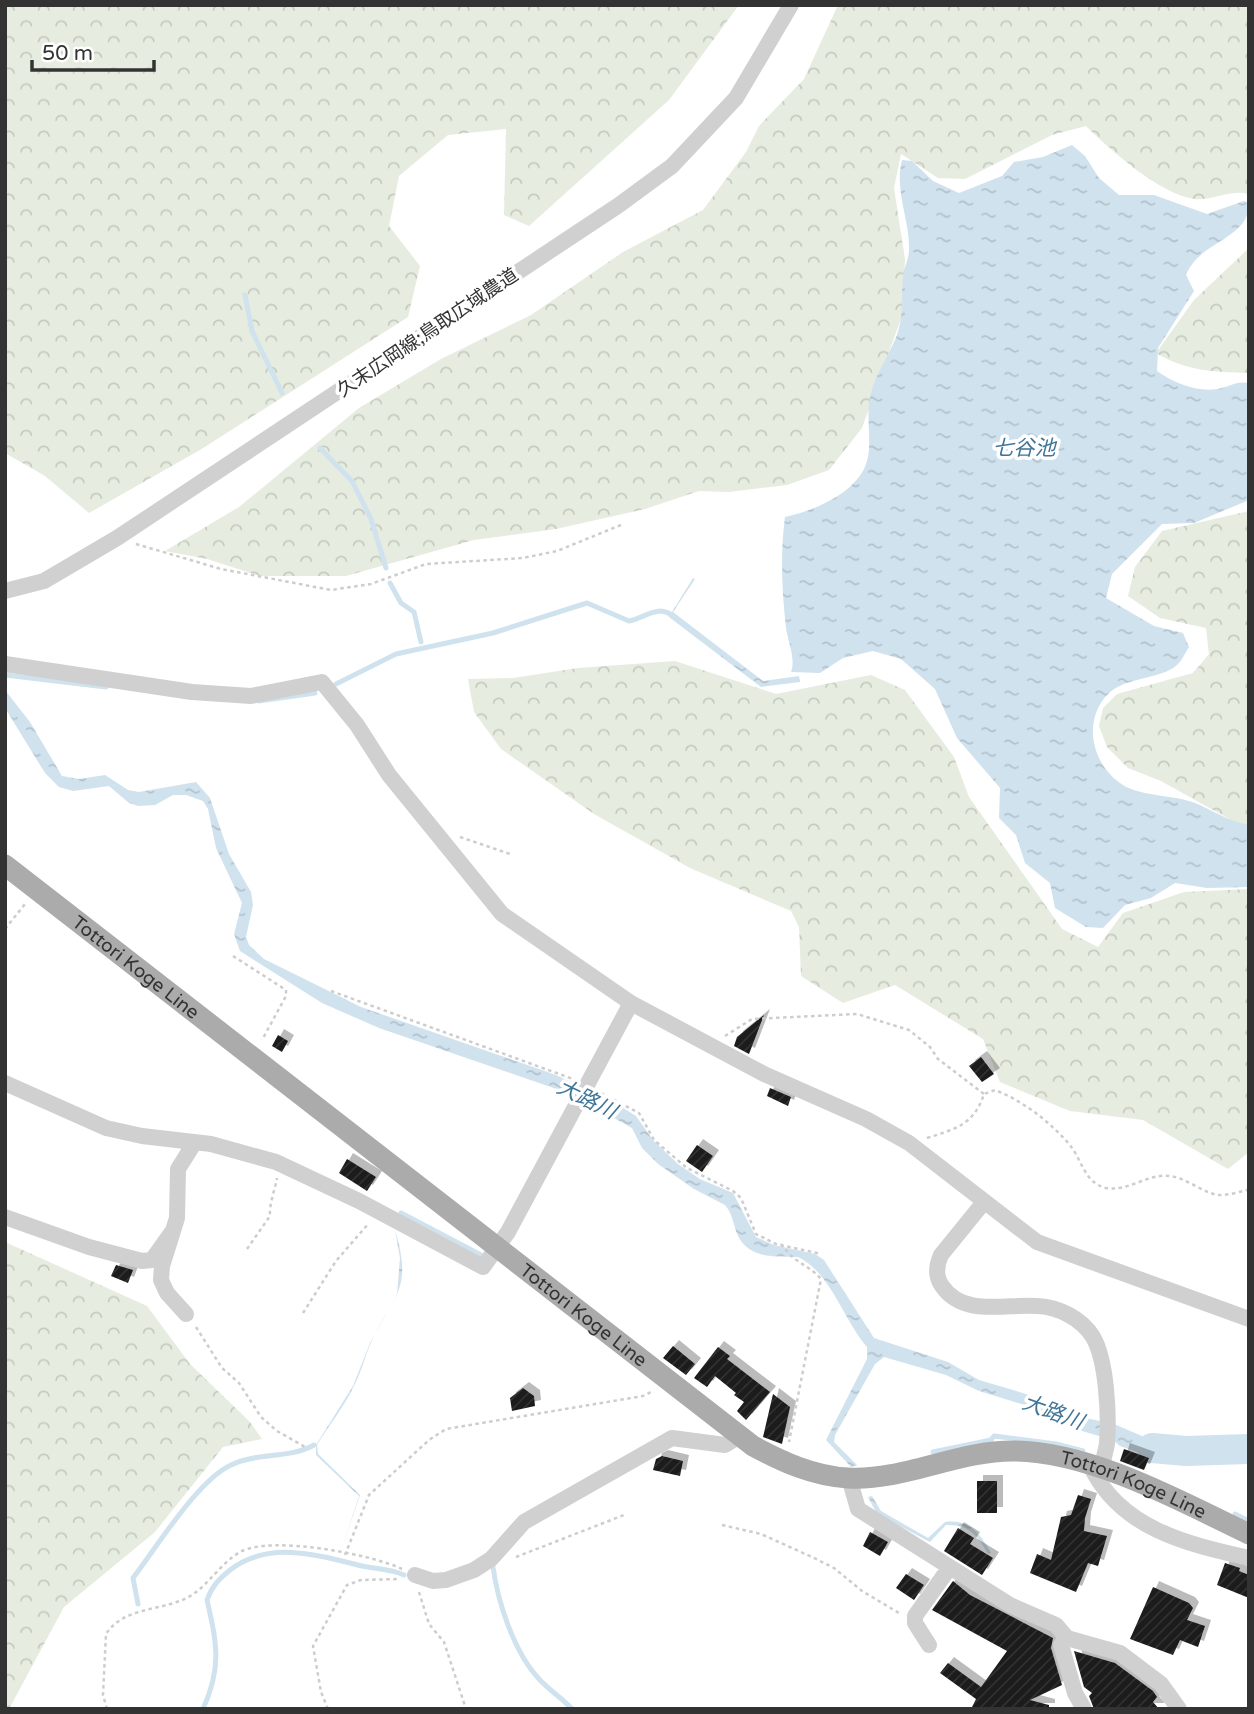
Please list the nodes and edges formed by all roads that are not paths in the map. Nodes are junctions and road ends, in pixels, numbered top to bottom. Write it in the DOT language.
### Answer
graph roads {
  1 [pos="791,5"];
  2 [pos="5,591"];
  3 [pos="5,664"];
  4 [pos="5,864"];
  5 [pos="631,1003"];
  6 [pos="5,1083"];
  7 [pos="195,1142"];
  8 [pos="984,1202"];
  9 [pos="5,1217"];
  10 [pos="172,1231"];
  11 [pos="497,1247"];
  12 [pos="186,1314"];
  13 [pos="1249,1319"];
  14 [pos="740,1436"];
  15 [pos="1096,1467"];
  16 [pos="849,1478"];
  17 [pos="1249,1534"];
  18 [pos="1249,1558"];
  19 [pos="491,1559"];
  20 [pos="950,1567"];
  21 [pos="504,1570"];
  22 [pos="415,1575"];
  23 [pos="1067,1638"];
  24 [pos="929,1645"];
  25 [pos="1084,1709"];
  26 [pos="1179,1709"];
  1 -- 2 [label="street, 久末広岡線;鳥取広域農道"];
  3 -- 5 [label="street"];
  4 -- 11 [label="main road, Tottori Koge Line"];
  5 -- 8 [label="street"];
  5 -- 11 [label="street"];
  6 -- 7 [label="street"];
  7 -- 10 [label="street"];
  7 -- 11 [label="street"];
  8 -- 13 [label="street"];
  8 -- 15 [label="street"];
  9 -- 10 [label="street"];
  10 -- 12 [label="street"];
  11 -- 14 [label="main road, Tottori Koge Line"];
  14 -- 16 [label="main road, Tottori Koge Line"];
  14 -- 19 [label="street"];
  15 -- 16 [label="main road, Tottori Koge Line"];
  15 -- 17 [label="main road, Tottori Koge Line"];
  15 -- 18 [label="street"];
  16 -- 20 [label="street"];
  19 -- 21 [label="street"];
  19 -- 22 [label="street"];
  20 -- 23 [label="street"];
  20 -- 24 [label="street"];
  23 -- 25 [label="street"];
  23 -- 26 [label="street"];
}
